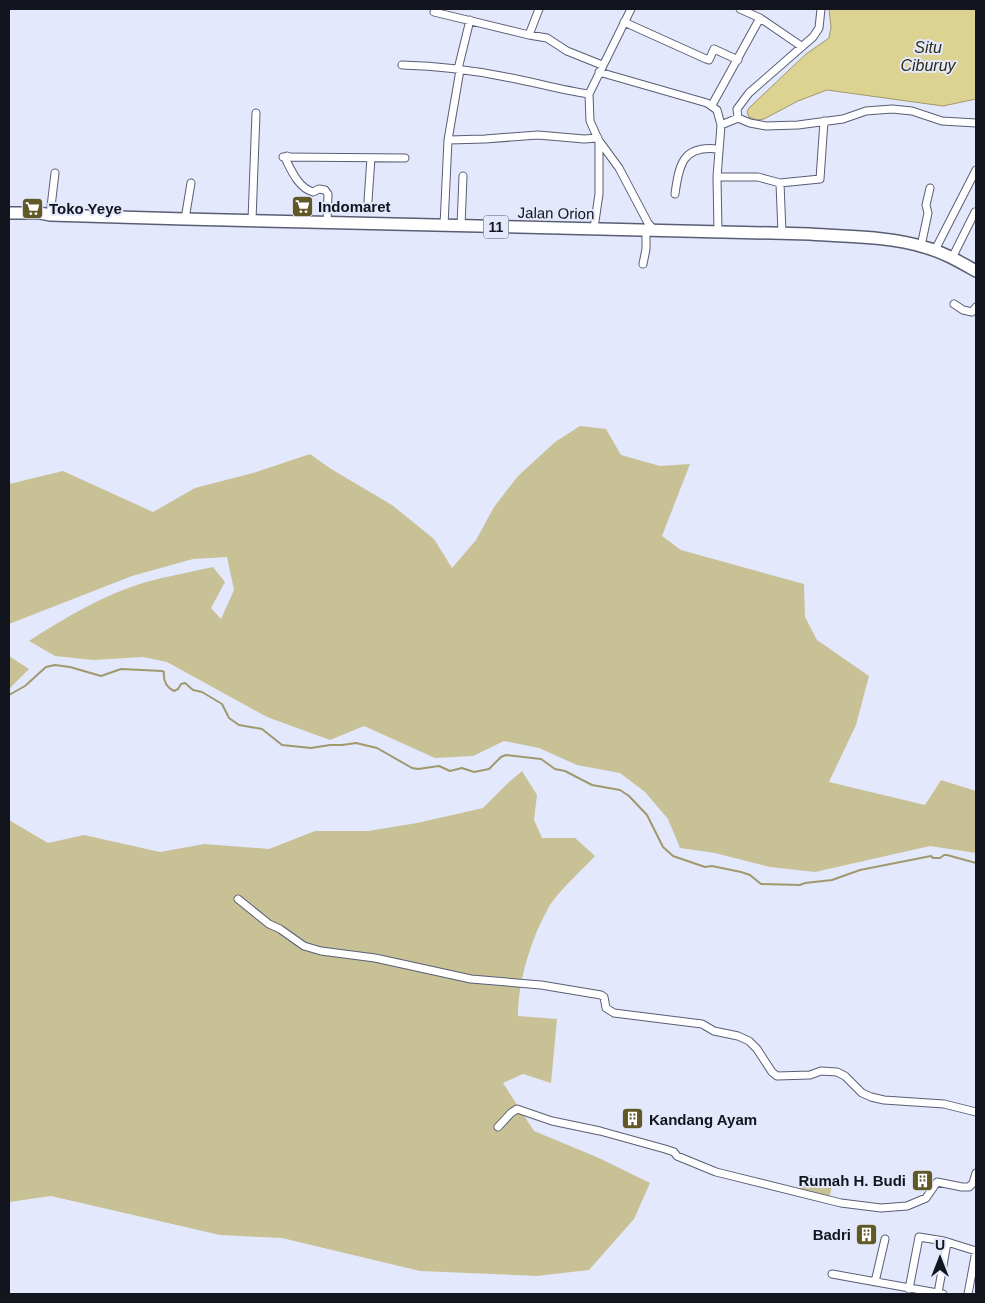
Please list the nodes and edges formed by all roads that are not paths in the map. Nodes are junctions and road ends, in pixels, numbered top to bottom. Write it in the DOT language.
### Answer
graph roads {
  1 [pos="539,9"];
  2 [pos="631,9"];
  3 [pos="740,9"];
  4 [pos="821,9"];
  5 [pos="434,12"];
  6 [pos="760,18"];
  7 [pos="470,20"];
  8 [pos="624,22"];
  9 [pos="529,35"];
  10 [pos="801,46"];
  11 [pos="738,60"];
  12 [pos="402,64"];
  13 [pos="601,68"];
  14 [pos="459,69"];
  15 [pos="589,94"];
  16 [pos="712,105"];
  17 [pos="256,113"];
  18 [pos="738,118"];
  19 [pos="824,121"];
  20 [pos="976,123"];
  21 [pos="721,125"];
  22 [pos="448,140"];
  23 [pos="599,140"];
  24 [pos="718,149"];
  25 [pos="371,158"];
  26 [pos="405,158"];
  27 [pos="976,170"];
  28 [pos="55,173"];
  29 [pos="463,176"];
  30 [pos="717,177"];
  31 [pos="191,183"];
  32 [pos="780,183"];
  33 [pos="930,188"];
  34 [pos="676,194"];
  35 [pos="368,201"];
  36 [pos="976,212"];
  37 [pos="9,213"];
  38 [pos="50,214"];
  39 [pos="185,219"];
  40 [pos="252,220"];
  41 [pos="327,223"];
  42 [pos="444,225"];
  43 [pos="461,226"];
  44 [pos="594,228"];
  45 [pos="650,230"];
  46 [pos="718,232"];
  47 [pos="782,233"];
  48 [pos="921,246"];
  49 [pos="934,250"];
  50 [pos="952,258"];
  51 [pos="643,264"];
  52 [pos="976,272"];
  53 [pos="954,304"];
  54 [pos="976,307"];
  55 [pos="238,900"];
  56 [pos="976,1112"];
  57 [pos="498,1127"];
  58 [pos="976,1174"];
  59 [pos="885,1239"];
  60 [pos="948,1243"];
  61 [pos="976,1251"];
  62 [pos="832,1274"];
  63 [pos="875,1282"];
  64 [pos="909,1289"];
  65 [pos="940,1294"];
  66 [pos="968,1294"];
  1 -- 9 [label="street"];
  2 -- 8 [label="street"];
  3 -- 6 [label="street"];
  4 -- 10 [label="street"];
  5 -- 7 [label="street"];
  6 -- 10 [label="street"];
  6 -- 11 [label="street"];
  7 -- 9 [label="street"];
  7 -- 14 [label="street"];
  8 -- 11 [label="street"];
  8 -- 13 [label="street"];
  9 -- 13 [label="street"];
  10 -- 18 [label="street"];
  11 -- 16 [label="street"];
  12 -- 14 [label="street"];
  13 -- 15 [label="street"];
  13 -- 16 [label="street"];
  14 -- 15 [label="street"];
  14 -- 22 [label="street"];
  15 -- 23 [label="street"];
  16 -- 21 [label="street"];
  17 -- 40 [label="street"];
  18 -- 19 [label="street"];
  18 -- 21 [label="street"];
  19 -- 20 [label="street"];
  19 -- 32 [label="street"];
  21 -- 24 [label="street"];
  22 -- 23 [label="street"];
  22 -- 42 [label="street"];
  23 -- 44 [label="street"];
  23 -- 45 [label="street"];
  24 -- 30 [label="street"];
  24 -- 34 [label="street"];
  25 -- 26 [label="street"];
  25 -- 35 [label="street"];
  25 -- 41 [label="street"];
  27 -- 49 [label="street"];
  28 -- 38 [label="street"];
  29 -- 43 [label="street"];
  30 -- 32 [label="street"];
  30 -- 46 [label="street"];
  31 -- 39 [label="street"];
  32 -- 47 [label="street"];
  33 -- 48 [label="street"];
  36 -- 50 [label="street"];
  37 -- 38 [label="highway, Jalan Orion / 11"];
  38 -- 39 [label="highway, Jalan Orion / 11"];
  39 -- 40 [label="highway, Jalan Orion / 11"];
  40 -- 41 [label="highway, Jalan Orion / 11"];
  41 -- 42 [label="highway, Jalan Orion / 11"];
  42 -- 43 [label="highway, Jalan Orion / 11"];
  43 -- 44 [label="highway, Jalan Orion / 11"];
  44 -- 45 [label="highway, Jalan Orion / 11"];
  45 -- 46 [label="highway, Jalan Orion / 11"];
  45 -- 51 [label="street"];
  46 -- 47 [label="highway, Jalan Orion / 11"];
  47 -- 48 [label="highway, Jalan Orion / 11"];
  48 -- 49 [label="highway, Jalan Orion / 11"];
  49 -- 50 [label="highway, Jalan Orion / 11"];
  50 -- 52 [label="highway, Jalan Orion / 11"];
  53 -- 54 [label="street"];
  55 -- 56 [label="street"];
  57 -- 58 [label="street"];
  59 -- 63 [label="street"];
  60 -- 61 [label="street"];
  60 -- 64 [label="street"];
  60 -- 65 [label="street"];
  61 -- 66 [label="street"];
  62 -- 63 [label="street"];
  63 -- 64 [label="street"];
  64 -- 65 [label="street"];
}
